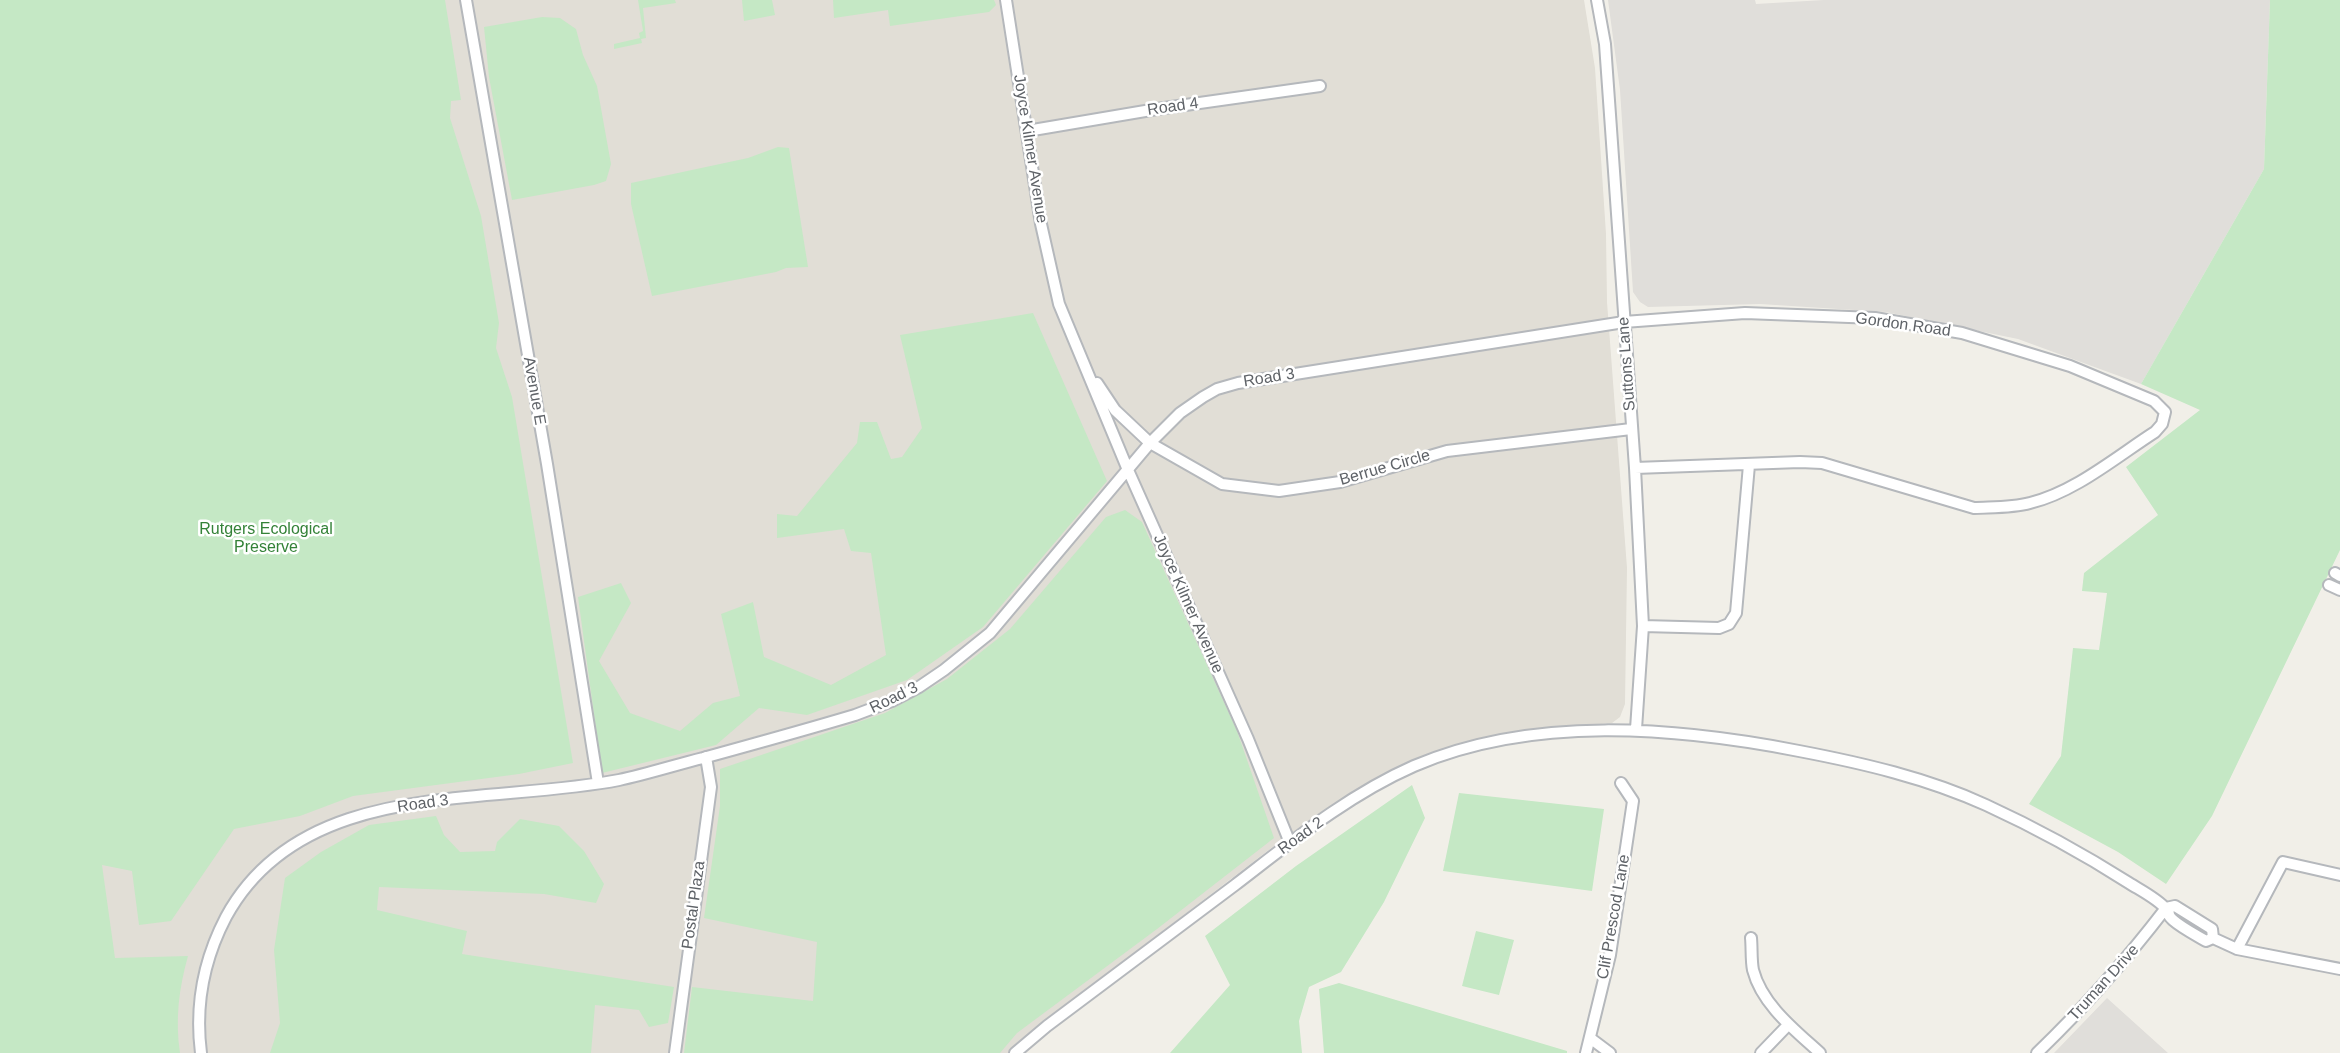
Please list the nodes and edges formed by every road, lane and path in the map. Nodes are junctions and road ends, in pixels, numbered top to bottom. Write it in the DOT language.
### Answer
graph roads {
  1 [pos="466,0"];
  2 [pos="1006,0"];
  3 [pos="1597,0"];
  4 [pos="1320,86"];
  5 [pos="1027,131"];
  6 [pos="1624,322"];
  7 [pos="1085,364"];
  8 [pos="1631,429"];
  9 [pos="1149,443"];
  10 [pos="1749,465"];
  11 [pos="1635,468"];
  12 [pos="1128,470"];
  13 [pos="2329,585"];
  14 [pos="2340,590"];
  15 [pos="1642,626"];
  16 [pos="1636,729"];
  17 [pos="706,757"];
  18 [pos="598,783"];
  19 [pos="1621,783"];
  20 [pos="1290,843"];
  21 [pos="2340,875"];
  22 [pos="2166,908"];
  23 [pos="1751,938"];
  24 [pos="2237,949"];
  25 [pos="2340,969"];
  26 [pos="1788,1025"];
  27 [pos="1590,1038"];
  28 [pos="201,1053"];
  29 [pos="675,1053"];
  30 [pos="1015,1053"];
  31 [pos="1586,1053"];
  32 [pos="1610,1053"];
  33 [pos="1761,1053"];
  34 [pos="1821,1053"];
  35 [pos="2037,1053"];
  1 -- 18 [label="street, Avenue E"];
  2 -- 5 [label="street, Joyce Kilmer Avenue"];
  3 -- 6 [label="street, Suttons Lane"];
  4 -- 5 [label="street, Road 4"];
  5 -- 7 [label="street, Joyce Kilmer Avenue"];
  6 -- 8 [label="street, Suttons Lane"];
  6 -- 9 [label="street, Road 3"];
  6 -- 10 [label="street, Gordon Road"];
  7 -- 9 [label="street, Joyce Kilmer Avenue"];
  7 -- 12 [label="street, Joyce Kilmer Avenue"];
  8 -- 9 [label="street, Berrue Circle"];
  8 -- 11 [label="street, Suttons Lane"];
  9 -- 12 [label="street, Road 3"];
  10 -- 11 [label="street"];
  10 -- 15 [label="street"];
  11 -- 15 [label="street, Suttons Lane"];
  12 -- 17 [label="street, Road 3"];
  12 -- 20 [label="street, Joyce Kilmer Avenue"];
  13 -- 14 [label="street"];
  15 -- 16 [label="street, Suttons Lane"];
  16 -- 20 [label="street, Road 2"];
  16 -- 22 [label="street, Road 2"];
  17 -- 18 [label="street, Road 3"];
  17 -- 29 [label="street, Postal Plaza"];
  18 -- 28 [label="street, Road 3"];
  19 -- 27 [label="street, Clif Prescod Lane"];
  20 -- 30 [label="street, Road 2"];
  21 -- 24 [label="street"];
  22 -- 24 [label="street, Road 2"];
  22 -- 35 [label="street, Truman Drive"];
  23 -- 26 [label="street"];
  24 -- 25 [label="street"];
  26 -- 33 [label="street"];
  26 -- 34 [label="street"];
  27 -- 31 [label="street, Clif Prescod Lane"];
  27 -- 32 [label="street"];
}
